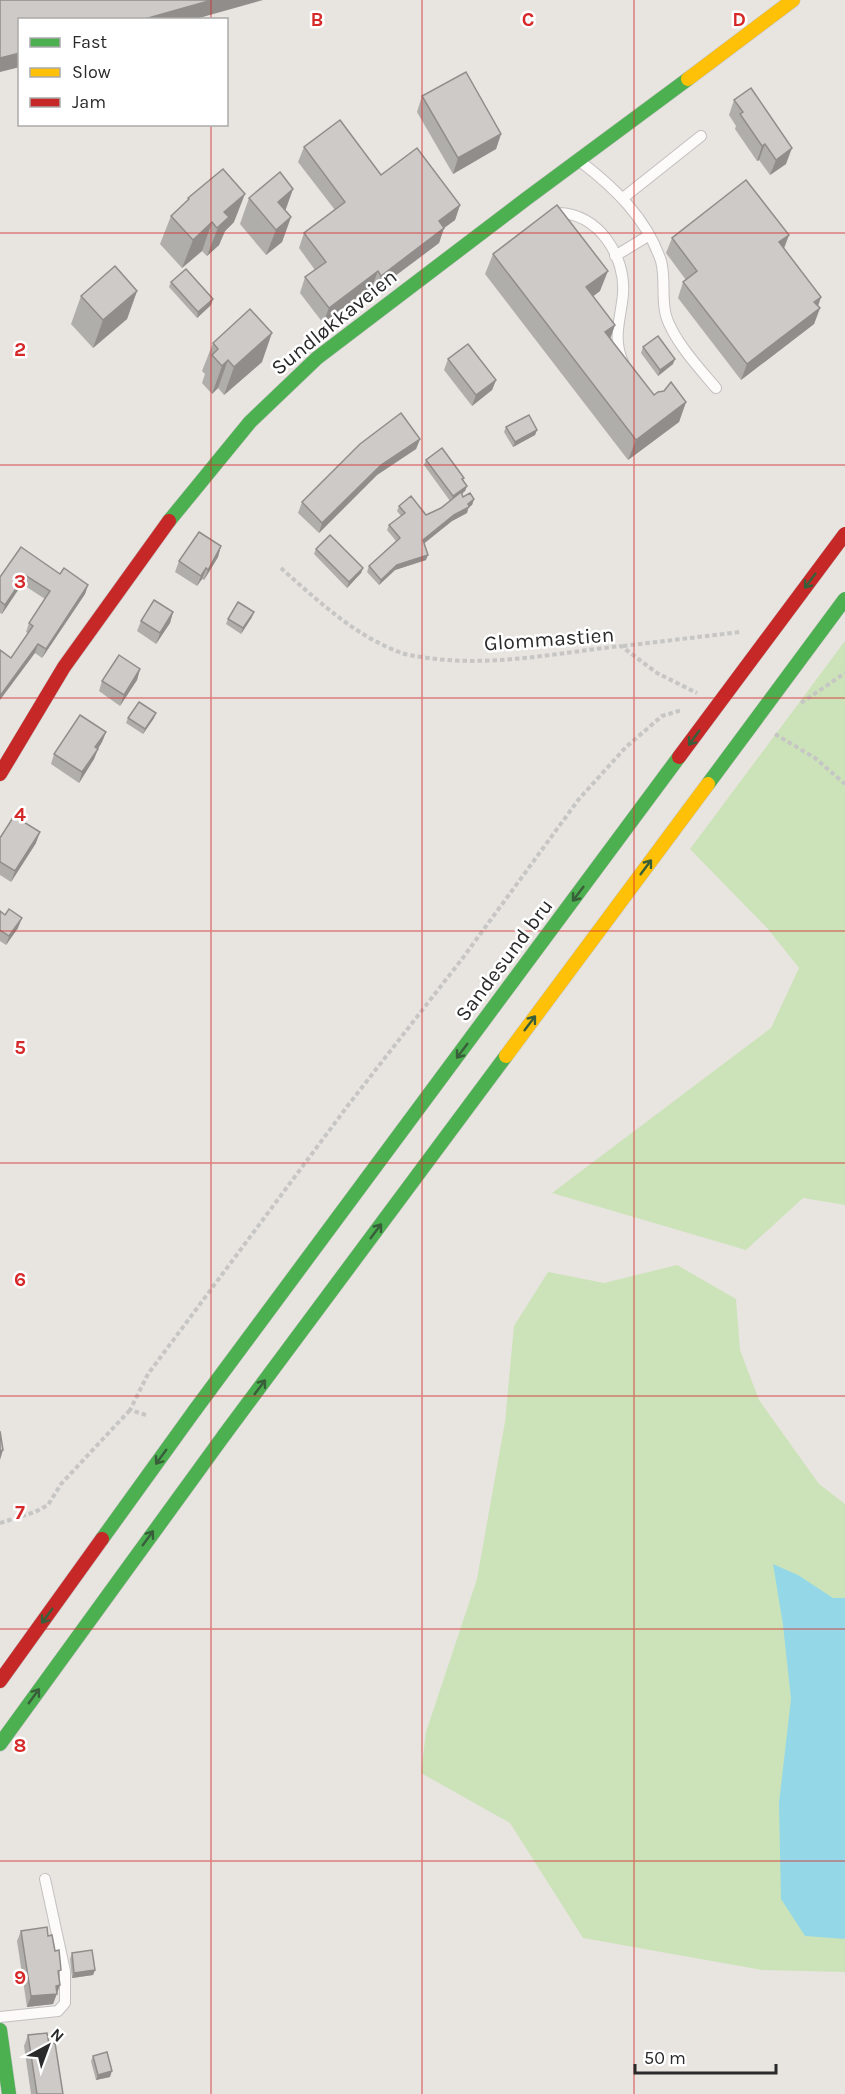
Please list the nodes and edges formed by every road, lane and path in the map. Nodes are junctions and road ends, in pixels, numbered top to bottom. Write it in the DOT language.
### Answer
graph roads {
  1 [pos="793,0"];
  2 [pos="701,136"];
  3 [pos="578,160"];
  4 [pos="623,198"];
  5 [pos="558,213"];
  6 [pos="648,236"];
  7 [pos="615,256"];
  8 [pos="630,375"];
  9 [pos="716,388"];
  10 [pos="845,534"];
  11 [pos="281,568"];
  12 [pos="845,599"];
  13 [pos="751,631"];
  14 [pos="621,646"];
  15 [pos="845,673"];
  16 [pos="699,694"];
  17 [pos="795,707"];
  18 [pos="687,709"];
  19 [pos="770,732"];
  20 [pos="0,774"];
  21 [pos="845,784"];
  22 [pos="130,1410"];
  23 [pos="146,1415"];
  24 [pos="0,1523"];
  25 [pos="0,1681"];
  26 [pos="0,1744"];
  27 [pos="45,1879"];
  28 [pos="0,2017"];
  29 [pos="0,2030"];
  30 [pos="9,2094"];
  1 -- 3 [label="main road, Sundløkkaveien"];
  2 -- 4 [label="lane"];
  3 -- 4 [label="lane"];
  3 -- 20 [label="main road, Sundløkkaveien"];
  4 -- 6 [label="lane"];
  5 -- 7 [label="lane"];
  6 -- 7 [label="lane"];
  6 -- 9 [label="lane"];
  7 -- 8 [label="lane"];
  10 -- 25 [label="main road, Sandesund bru, one-way, bridge"];
  11 -- 14 [label="path, Glommastien"];
  26 -- 12 [label="main road, one-way, bridge"];
  13 -- 14 [label="path"];
  14 -- 16 [label="path, Glommastien"];
  15 -- 17 [label="path"];
  18 -- 22 [label="path"];
  19 -- 21 [label="path"];
  22 -- 23 [label="path"];
  22 -- 24 [label="path"];
  27 -- 28 [label="lane"];
  29 -- 30 [label="main road"];
}
